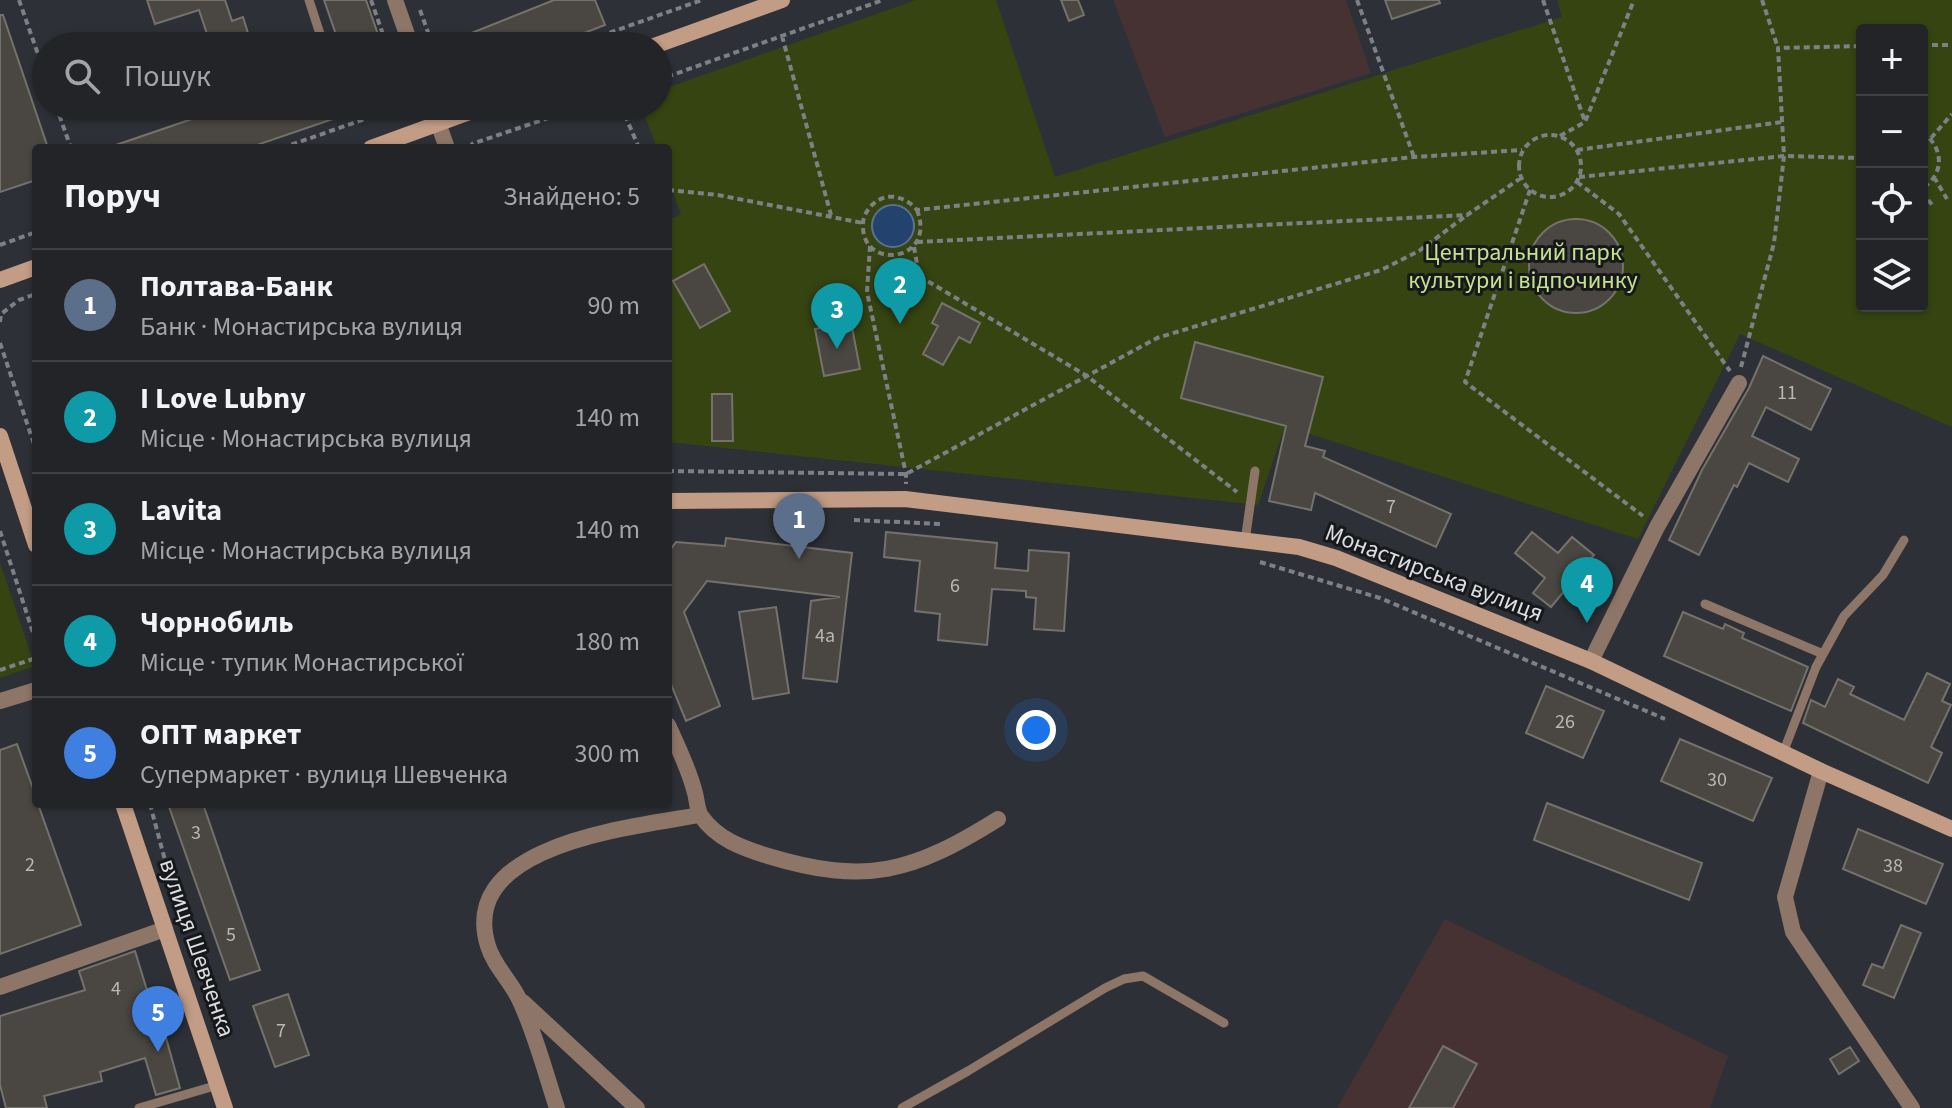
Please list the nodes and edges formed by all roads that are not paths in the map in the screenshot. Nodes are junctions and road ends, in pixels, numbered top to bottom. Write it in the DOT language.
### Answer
graph roads {
  1 [pos="309,0"];
  2 [pos="395,0"];
  3 [pos="782,0"];
  4 [pos="319,32"];
  5 [pos="406,32"];
  6 [pos="672,40"];
  7 [pos="437,120"];
  8 [pos="446,120"];
  9 [pos="438,123"];
  10 [pos="382,144"];
  11 [pos="446,144"];
  12 [pos="32,268"];
  13 [pos="0,280"];
  14 [pos="1739,383"];
  15 [pos="0,436"];
  16 [pos="1255,471"];
  17 [pos="672,501"];
  18 [pos="32,533"];
  19 [pos="1904,540"];
  20 [pos="1245,541"];
  21 [pos="1705,604"];
  22 [pos="1823,654"];
  23 [pos="1591,661"];
  24 [pos="32,691"];
  25 [pos="0,701"];
  26 [pos="672,734"];
  27 [pos="1783,753"];
  28 [pos="1821,771"];
  29 [pos="124,808"];
  30 [pos="699,815"];
  31 [pos="998,819"];
  32 [pos="1952,829"];
  33 [pos="165,929"];
  34 [pos="0,987"];
  35 [pos="519,998"];
  36 [pos="1224,1023"];
  37 [pos="218,1085"];
  38 [pos="139,1108"];
  39 [pos="225,1108"];
  40 [pos="557,1108"];
  41 [pos="637,1108"];
  42 [pos="902,1108"];
  43 [pos="1912,1108"];
  1 -- 4 [label="lane"];
  2 -- 5 [label="street"];
  3 -- 6 [label="main road"];
  7 -- 9 [label="street"];
  8 -- 9 [label="main road"];
  9 -- 10 [label="main road"];
  9 -- 11 [label="street"];
  12 -- 13 [label="main road"];
  14 -- 23 [label="street"];
  15 -- 18 [label="main road"];
  16 -- 20 [label="lane"];
  17 -- 20 [label="main road, Монастирська вулиця"];
  19 -- 22 [label="lane"];
  20 -- 23 [label="main road, Монастирська вулиця"];
  21 -- 22 [label="lane"];
  22 -- 27 [label="lane"];
  23 -- 27 [label="main road, Монастирська вулиця"];
  24 -- 25 [label="street"];
  26 -- 30 [label="street"];
  27 -- 28 [label="main road, Монастирська вулиця"];
  28 -- 32 [label="main road, Монастирська вулиця"];
  28 -- 43 [label="street"];
  29 -- 33 [label="main road, вулиця Шевченка"];
  30 -- 31 [label="street"];
  30 -- 35 [label="street"];
  33 -- 34 [label="street"];
  33 -- 37 [label="main road, вулиця Шевченка"];
  35 -- 40 [label="street"];
  35 -- 41 [label="street"];
  36 -- 42 [label="lane"];
  37 -- 38 [label="lane"];
  37 -- 39 [label="main road, вулиця Шевченка"];
}
